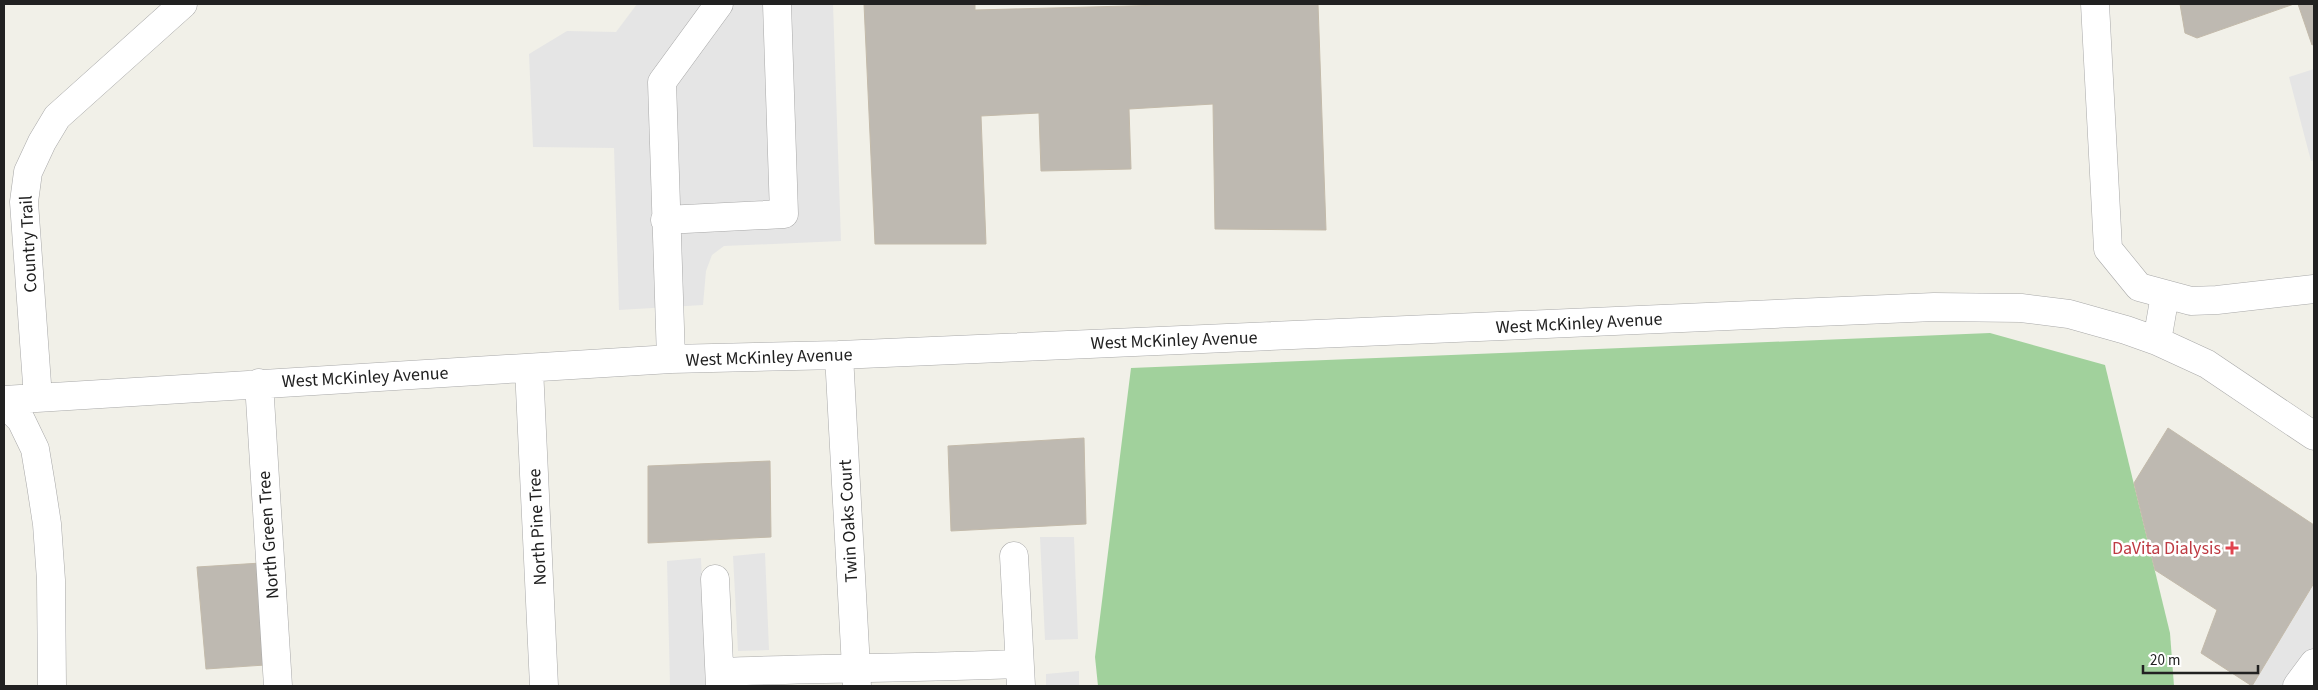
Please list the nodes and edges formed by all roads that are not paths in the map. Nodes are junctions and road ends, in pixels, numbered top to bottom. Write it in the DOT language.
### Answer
graph roads {
  1 [pos="183,4"];
  2 [pos="719,4"];
  3 [pos="776,4"];
  4 [pos="2094,4"];
  5 [pos="666,220"];
  6 [pos="2314,289"];
  7 [pos="2165,295"];
  8 [pos="2157,341"];
  9 [pos="839,356"];
  10 [pos="671,359"];
  11 [pos="530,368"];
  12 [pos="259,383"];
  13 [pos="38,398"];
  14 [pos="4,401"];
  15 [pos="2314,436"];
  16 [pos="1014,556"];
  17 [pos="715,579"];
  18 [pos="2314,663"];
  19 [pos="1020,675"];
  20 [pos="856,678"];
  21 [pos="720,679"];
  22 [pos="52,686"];
  23 [pos="278,686"];
  24 [pos="544,686"];
  25 [pos="2298,686"];
  1 -- 13 [label="street, Country Trail"];
  2 -- 5 [label="street"];
  3 -- 5 [label="street"];
  4 -- 7 [label="street"];
  5 -- 10 [label="street"];
  6 -- 7 [label="street"];
  7 -- 8 [label="street"];
  8 -- 9 [label="street, West McKinley Avenue"];
  8 -- 15 [label="street, West McKinley Avenue"];
  9 -- 10 [label="street, West McKinley Avenue"];
  9 -- 20 [label="street, Twin Oaks Court"];
  10 -- 11 [label="street, West McKinley Avenue"];
  11 -- 12 [label="street, West McKinley Avenue"];
  11 -- 24 [label="street, North Pine Tree"];
  12 -- 13 [label="street, West McKinley Avenue"];
  12 -- 23 [label="street, North Green Tree"];
  13 -- 14 [label="street, West McKinley Avenue"];
  14 -- 22 [label="street"];
  16 -- 19 [label="street"];
  17 -- 21 [label="street"];
  18 -- 25 [label="street"];
  19 -- 20 [label="street"];
  20 -- 21 [label="street"];
}
